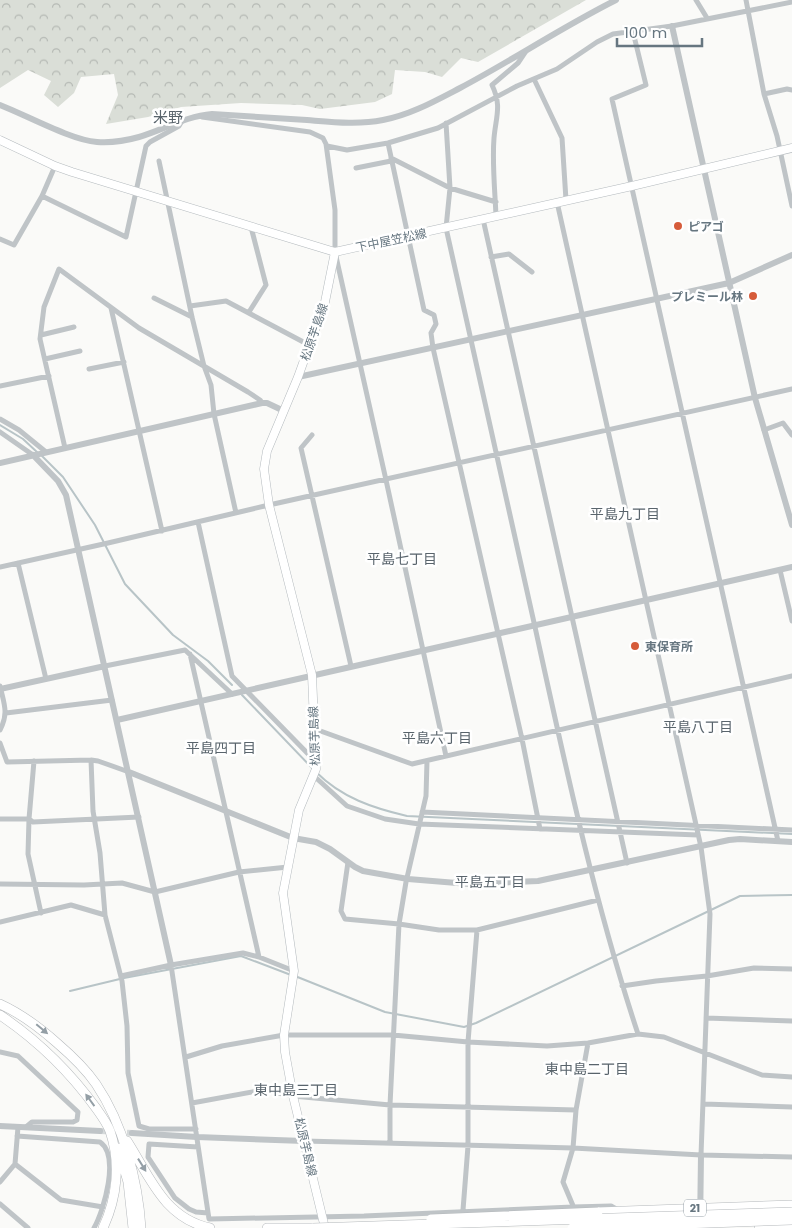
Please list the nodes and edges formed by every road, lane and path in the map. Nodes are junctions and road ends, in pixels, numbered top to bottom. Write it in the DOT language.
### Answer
graph roads {
  1 [pos="616,0"];
  2 [pos="696,0"];
  3 [pos="746,0"];
  4 [pos="784,2"];
  5 [pos="792,2"];
  6 [pos="748,10"];
  7 [pos="707,18"];
  8 [pos="672,26"];
  9 [pos="634,32"];
  10 [pos="527,50"];
  11 [pos="534,79"];
  12 [pos="792,90"];
  13 [pos="764,94"];
  14 [pos="497,97"];
  15 [pos="0,105"];
  16 [pos="196,116"];
  17 [pos="182,121"];
  18 [pos="446,123"];
  19 [pos="0,140"];
  20 [pos="388,144"];
  21 [pos="327,146"];
  22 [pos="792,148"];
  23 [pos="780,150"];
  24 [pos="391,159"];
  25 [pos="159,162"];
  26 [pos="55,166"];
  27 [pos="356,168"];
  28 [pos="704,168"];
  29 [pos="632,186"];
  30 [pos="450,188"];
  31 [pos="136,192"];
  32 [pos="42,196"];
  33 [pos="562,201"];
  34 [pos="168,202"];
  35 [pos="496,202"];
  36 [pos="792,206"];
  37 [pos="496,216"];
  38 [pos="483,219"];
  39 [pos="252,227"];
  40 [pos="446,228"];
  41 [pos="407,236"];
  42 [pos="0,240"];
  43 [pos="335,252"];
  44 [pos="792,255"];
  45 [pos="491,256"];
  46 [pos="532,272"];
  47 [pos="729,282"];
  48 [pos="154,298"];
  49 [pos="657,298"];
  50 [pos="190,306"];
  51 [pos="112,308"];
  52 [pos="249,312"];
  53 [pos="583,315"];
  54 [pos="192,317"];
  55 [pos="74,328"];
  56 [pos="508,331"];
  57 [pos="41,335"];
  58 [pos="471,339"];
  59 [pos="309,345"];
  60 [pos="433,348"];
  61 [pos="80,351"];
  62 [pos="45,359"];
  63 [pos="124,362"];
  64 [pos="360,364"];
  65 [pos="204,366"];
  66 [pos="89,369"];
  67 [pos="48,376"];
  68 [pos="298,377"];
  69 [pos="0,386"];
  70 [pos="792,389"];
  71 [pos="755,398"];
  72 [pos="262,403"];
  73 [pos="284,410"];
  74 [pos="214,414"];
  75 [pos="683,414"];
  76 [pos="0,419"];
  77 [pos="608,430"];
  78 [pos="764,430"];
  79 [pos="0,432"];
  80 [pos="139,432"];
  81 [pos="312,435"];
  82 [pos="792,435"];
  83 [pos="534,446"];
  84 [pos="64,448"];
  85 [pos="39,454"];
  86 [pos="496,455"];
  87 [pos="0,463"];
  88 [pos="460,463"];
  89 [pos="386,480"];
  90 [pos="312,496"];
  91 [pos="269,505"];
  92 [pos="236,513"];
  93 [pos="790,515"];
  94 [pos="198,522"];
  95 [pos="792,525"];
  96 [pos="162,531"];
  97 [pos="78,549"];
  98 [pos="18,563"];
  99 [pos="0,567"];
  100 [pos="792,567"];
  101 [pos="780,570"];
  102 [pos="721,584"];
  103 [pos="646,600"];
  104 [pos="572,617"];
  105 [pos="792,621"];
  106 [pos="534,625"];
  107 [pos="498,634"];
  108 [pos="422,650"];
  109 [pos="190,654"];
  110 [pos="105,666"];
  111 [pos="351,666"];
  112 [pos="312,675"];
  113 [pos="792,676"];
  114 [pos="46,679"];
  115 [pos="744,687"];
  116 [pos="0,688"];
  117 [pos="247,690"];
  118 [pos="232,694"];
  119 [pos="112,700"];
  120 [pos="200,701"];
  121 [pos="669,705"];
  122 [pos="6,714"];
  123 [pos="117,720"];
  124 [pos="596,722"];
  125 [pos="315,729"];
  126 [pos="0,730"];
  127 [pos="557,730"];
  128 [pos="522,739"];
  129 [pos="0,743"];
  130 [pos="446,756"];
  131 [pos="91,760"];
  132 [pos="34,761"];
  133 [pos="427,761"];
  134 [pos="315,770"];
  135 [pos="129,772"];
  136 [pos="226,812"];
  137 [pos="139,817"];
  138 [pos="421,818"];
  139 [pos="0,819"];
  140 [pos="28,819"];
  141 [pos="94,819"];
  142 [pos="538,819"];
  143 [pos="579,825"];
  144 [pos="619,827"];
  145 [pos="540,828"];
  146 [pos="792,830"];
  147 [pos="698,831"];
  148 [pos="775,831"];
  149 [pos="293,838"];
  150 [pos="777,840"];
  151 [pos="792,842"];
  152 [pos="701,847"];
  153 [pos="348,862"];
  154 [pos="627,863"];
  155 [pos="288,867"];
  156 [pos="590,871"];
  157 [pos="239,872"];
  158 [pos="408,879"];
  159 [pos="102,883"];
  160 [pos="0,884"];
  161 [pos="34,884"];
  162 [pos="155,892"];
  163 [pos="598,900"];
  164 [pos="41,912"];
  165 [pos="105,915"];
  166 [pos="0,922"];
  167 [pos="400,924"];
  168 [pos="477,930"];
  169 [pos="258,957"];
  170 [pos="172,967"];
  171 [pos="792,969"];
  172 [pos="294,975"];
  173 [pos="707,976"];
  174 [pos="122,979"];
  175 [pos="622,986"];
  176 [pos="0,1004"];
  177 [pos="0,1015"];
  178 [pos="706,1018"];
  179 [pos="792,1021"];
  180 [pos="638,1034"];
  181 [pos="284,1035"];
  182 [pos="394,1035"];
  183 [pos="468,1042"];
  184 [pos="588,1043"];
  185 [pos="0,1052"];
  186 [pos="705,1053"];
  187 [pos="186,1056"];
  188 [pos="792,1077"];
  189 [pos="294,1096"];
  190 [pos="192,1103"];
  191 [pos="704,1104"];
  192 [pos="390,1105"];
  193 [pos="468,1107"];
  194 [pos="792,1107"];
  195 [pos="576,1110"];
  196 [pos="0,1126"];
  197 [pos="18,1127"];
  198 [pos="26,1127"];
  199 [pos="108,1128"];
  200 [pos="196,1129"];
  201 [pos="132,1132"];
  202 [pos="17,1136"];
  203 [pos="197,1137"];
  204 [pos="304,1141"];
  205 [pos="390,1144"];
  206 [pos="468,1146"];
  207 [pos="198,1147"];
  208 [pos="573,1148"];
  209 [pos="701,1155"];
  210 [pos="792,1158"];
  211 [pos="15,1164"];
  212 [pos="0,1182"];
  213 [pos="0,1204"];
  214 [pos="792,1205"];
  215 [pos="103,1207"];
  216 [pos="574,1208"];
  217 [pos="700,1208"];
  218 [pos="463,1210"];
  219 [pos="621,1211"];
  220 [pos="792,1212"];
  221 [pos="208,1213"];
  222 [pos="322,1216"];
  223 [pos="792,1220"];
  224 [pos="376,1226"];
  225 [pos="792,1226"];
  226 [pos="28,1228"];
  227 [pos="94,1228"];
  228 [pos="103,1228"];
  229 [pos="133,1228"];
  230 [pos="141,1228"];
  231 [pos="210,1228"];
  232 [pos="266,1228"];
  233 [pos="308,1228"];
  234 [pos="313,1228"];
  235 [pos="325,1228"];
  236 [pos="572,1228"];
  237 [pos="700,1228"];
  238 [pos="759,1228"];
  1 -- 10 [label="street"];
  2 -- 7 [label="street"];
  3 -- 6 [label="street"];
  4 -- 5 [label="street"];
  4 -- 6 [label="street"];
  6 -- 7 [label="street"];
  6 -- 13 [label="street"];
  7 -- 8 [label="street"];
  8 -- 9 [label="street"];
  8 -- 28 [label="street"];
  9 -- 11 [label="street"];
  9 -- 29 [label="street"];
  10 -- 14 [label="street"];
  10 -- 16 [label="street"];
  11 -- 14 [label="street"];
  11 -- 33 [label="street"];
  12 -- 13 [label="street"];
  13 -- 23 [label="street"];
  14 -- 18 [label="street"];
  14 -- 35 [label="street"];
  15 -- 17 [label="street"];
  16 -- 17 [label="street"];
  16 -- 21 [label="street"];
  17 -- 31 [label="street"];
  18 -- 20 [label="street"];
  18 -- 30 [label="street"];
  19 -- 26 [label="main road, 下中屋笠松線"];
  20 -- 21 [label="street"];
  20 -- 24 [label="street"];
  21 -- 43 [label="street"];
  22 -- 23 [label="main road, 下中屋笠松線"];
  23 -- 28 [label="main road, 下中屋笠松線"];
  23 -- 36 [label="street"];
  24 -- 27 [label="street"];
  24 -- 30 [label="street"];
  24 -- 41 [label="street"];
  25 -- 34 [label="street"];
  26 -- 31 [label="main road, 下中屋笠松線"];
  26 -- 32 [label="street"];
  28 -- 29 [label="main road, 下中屋笠松線"];
  28 -- 47 [label="street"];
  29 -- 33 [label="main road, 下中屋笠松線"];
  29 -- 49 [label="street"];
  30 -- 35 [label="street"];
  30 -- 40 [label="street"];
  31 -- 32 [label="street"];
  31 -- 34 [label="main road, 下中屋笠松線"];
  32 -- 42 [label="street"];
  33 -- 37 [label="main road, 下中屋笠松線"];
  33 -- 53 [label="street"];
  34 -- 39 [label="main road, 下中屋笠松線"];
  34 -- 50 [label="street"];
  35 -- 37 [label="street"];
  37 -- 38 [label="main road, 下中屋笠松線"];
  38 -- 40 [label="main road, 下中屋笠松線"];
  38 -- 45 [label="street"];
  39 -- 43 [label="main road, 下中屋笠松線"];
  39 -- 52 [label="street"];
  40 -- 41 [label="main road, 下中屋笠松線"];
  40 -- 58 [label="street"];
  41 -- 43 [label="main road, 下中屋笠松線"];
  41 -- 60 [label="street"];
  43 -- 59 [label="main road, 松原芋島線"];
  43 -- 64 [label="street"];
  44 -- 47 [label="street"];
  45 -- 46 [label="street"];
  45 -- 56 [label="street"];
  47 -- 49 [label="street"];
  47 -- 71 [label="street"];
  48 -- 54 [label="street"];
  49 -- 53 [label="street"];
  49 -- 75 [label="street"];
  50 -- 52 [label="street"];
  50 -- 54 [label="street"];
  51 -- 57 [label="street"];
  51 -- 63 [label="street"];
  51 -- 65 [label="street"];
  52 -- 59 [label="street"];
  53 -- 56 [label="street"];
  53 -- 77 [label="street"];
  54 -- 65 [label="street"];
  55 -- 57 [label="street"];
  56 -- 58 [label="street"];
  56 -- 83 [label="street"];
  57 -- 62 [label="street"];
  58 -- 60 [label="street"];
  58 -- 86 [label="street"];
  59 -- 68 [label="main road, 松原芋島線"];
  60 -- 64 [label="street"];
  60 -- 88 [label="street"];
  61 -- 62 [label="street"];
  62 -- 67 [label="street"];
  63 -- 66 [label="street"];
  63 -- 80 [label="street"];
  64 -- 68 [label="street"];
  64 -- 89 [label="street"];
  65 -- 72 [label="street"];
  65 -- 74 [label="street"];
  67 -- 69 [label="street"];
  67 -- 84 [label="street"];
  68 -- 73 [label="main road, 松原芋島線"];
  70 -- 71 [label="street"];
  71 -- 75 [label="street"];
  71 -- 78 [label="street"];
  72 -- 73 [label="street"];
  72 -- 74 [label="street"];
  73 -- 91 [label="main road, 松原芋島線"];
  74 -- 80 [label="street"];
  74 -- 92 [label="street"];
  75 -- 77 [label="street"];
  75 -- 102 [label="street"];
  76 -- 85 [label="street"];
  77 -- 83 [label="street"];
  77 -- 103 [label="street"];
  78 -- 82 [label="street"];
  78 -- 93 [label="street"];
  79 -- 85 [label="street"];
  80 -- 84 [label="street"];
  80 -- 96 [label="street"];
  81 -- 90 [label="street"];
  83 -- 86 [label="street"];
  83 -- 104 [label="street"];
  84 -- 85 [label="street"];
  85 -- 87 [label="street"];
  85 -- 97 [label="street"];
  86 -- 88 [label="street"];
  86 -- 106 [label="street"];
  88 -- 89 [label="street"];
  88 -- 107 [label="street"];
  89 -- 90 [label="street"];
  89 -- 108 [label="street"];
  90 -- 91 [label="street"];
  90 -- 111 [label="street"];
  91 -- 92 [label="street"];
  91 -- 112 [label="main road, 松原芋島線"];
  92 -- 94 [label="street"];
  93 -- 95 [label="street"];
  94 -- 96 [label="street"];
  94 -- 117 [label="street"];
  96 -- 97 [label="street"];
  97 -- 98 [label="street"];
  97 -- 110 [label="street"];
  98 -- 99 [label="street"];
  98 -- 114 [label="street"];
  100 -- 101 [label="street"];
  101 -- 102 [label="street"];
  101 -- 105 [label="street"];
  102 -- 103 [label="street"];
  102 -- 115 [label="street"];
  103 -- 104 [label="street"];
  103 -- 121 [label="street"];
  104 -- 106 [label="street"];
  104 -- 124 [label="street"];
  106 -- 107 [label="street"];
  106 -- 127 [label="street"];
  107 -- 108 [label="street"];
  107 -- 128 [label="street"];
  108 -- 111 [label="street"];
  108 -- 130 [label="street"];
  109 -- 110 [label="street"];
  109 -- 118 [label="street"];
  109 -- 120 [label="street"];
  110 -- 114 [label="street"];
  110 -- 119 [label="street"];
  111 -- 112 [label="street"];
  112 -- 117 [label="street"];
  112 -- 125 [label="main road, 松原芋島線"];
  113 -- 115 [label="street"];
  114 -- 116 [label="street"];
  115 -- 121 [label="street"];
  115 -- 148 [label="street"];
  116 -- 122 [label="street"];
  117 -- 118 [label="street"];
  117 -- 134 [label="street"];
  118 -- 120 [label="street"];
  119 -- 122 [label="street"];
  119 -- 123 [label="street"];
  120 -- 123 [label="street"];
  120 -- 136 [label="street"];
  121 -- 124 [label="street"];
  121 -- 147 [label="street"];
  122 -- 126 [label="street"];
  123 -- 135 [label="street"];
  124 -- 127 [label="street"];
  124 -- 144 [label="street"];
  125 -- 133 [label="street"];
  125 -- 134 [label="main road, 松原芋島線"];
  127 -- 128 [label="street"];
  127 -- 143 [label="street"];
  128 -- 130 [label="street"];
  128 -- 142 [label="street"];
  129 -- 132 [label="street"];
  130 -- 133 [label="street"];
  131 -- 132 [label="street"];
  131 -- 135 [label="street"];
  131 -- 141 [label="street"];
  132 -- 140 [label="street"];
  133 -- 138 [label="street"];
  134 -- 138 [label="street"];
  134 -- 149 [label="main road, 松原芋島線"];
  135 -- 136 [label="street"];
  135 -- 137 [label="street"];
  136 -- 149 [label="street"];
  136 -- 157 [label="street"];
  137 -- 141 [label="street"];
  137 -- 162 [label="street"];
  138 -- 142 [label="street"];
  138 -- 145 [label="street"];
  138 -- 158 [label="street"];
  139 -- 140 [label="street"];
  140 -- 141 [label="street"];
  140 -- 161 [label="street"];
  141 -- 159 [label="street"];
  142 -- 143 [label="street"];
  142 -- 145 [label="street"];
  143 -- 144 [label="street"];
  143 -- 144 [label="street"];
  143 -- 145 [label="street"];
  143 -- 156 [label="street"];
  144 -- 147 [label="street"];
  144 -- 147 [label="street"];
  144 -- 154 [label="street"];
  146 -- 148 [label="street"];
  147 -- 148 [label="street"];
  147 -- 152 [label="street"];
  148 -- 150 [label="street"];
  149 -- 153 [label="street"];
  149 -- 155 [label="main road, 松原芋島線"];
  150 -- 151 [label="street"];
  150 -- 152 [label="street"];
  152 -- 154 [label="street"];
  152 -- 173 [label="street"];
  153 -- 158 [label="street"];
  153 -- 167 [label="street"];
  154 -- 156 [label="street"];
  155 -- 157 [label="street"];
  155 -- 172 [label="main road, 松原芋島線"];
  156 -- 158 [label="street"];
  156 -- 163 [label="street"];
  157 -- 162 [label="street"];
  157 -- 169 [label="street"];
  158 -- 167 [label="street"];
  159 -- 161 [label="street"];
  159 -- 162 [label="street"];
  159 -- 165 [label="street"];
  160 -- 161 [label="street"];
  161 -- 164 [label="street"];
  162 -- 170 [label="street"];
  163 -- 168 [label="street"];
  163 -- 175 [label="street"];
  164 -- 165 [label="street"];
  164 -- 166 [label="street"];
  165 -- 174 [label="street"];
  167 -- 168 [label="street"];
  167 -- 182 [label="street"];
  168 -- 183 [label="street"];
  169 -- 170 [label="street"];
  169 -- 172 [label="street"];
  170 -- 174 [label="street"];
  170 -- 187 [label="street"];
  171 -- 173 [label="street"];
  172 -- 181 [label="main road, 松原芋島線"];
  173 -- 175 [label="street"];
  173 -- 178 [label="street"];
  174 -- 200 [label="street"];
  175 -- 180 [label="street"];
  176 -- 199 [label="highway, one-way"];
  199 -- 177 [label="highway, one-way"];
  178 -- 179 [label="street"];
  178 -- 186 [label="street"];
  180 -- 184 [label="street"];
  180 -- 186 [label="street"];
  181 -- 182 [label="street"];
  181 -- 187 [label="street"];
  181 -- 189 [label="main road, 松原芋島線"];
  182 -- 183 [label="street"];
  182 -- 192 [label="street"];
  183 -- 184 [label="street"];
  183 -- 193 [label="street"];
  184 -- 195 [label="street"];
  185 -- 198 [label="street"];
  186 -- 188 [label="street"];
  186 -- 191 [label="street"];
  187 -- 190 [label="street"];
  189 -- 190 [label="street"];
  189 -- 192 [label="street"];
  189 -- 204 [label="main road, 松原芋島線"];
  190 -- 200 [label="street"];
  191 -- 194 [label="street"];
  191 -- 209 [label="street"];
  192 -- 193 [label="street"];
  192 -- 205 [label="street"];
  193 -- 195 [label="street"];
  193 -- 206 [label="street"];
  195 -- 208 [label="street"];
  196 -- 197 [label="street"];
  197 -- 198 [label="street"];
  197 -- 202 [label="street"];
  198 -- 199 [label="street"];
  199 -- 228 [label="highway"];
  199 -- 229 [label="highway"];
  199 -- 230 [label="highway"];
  199 -- 231 [label="highway, one-way"];
  200 -- 203 [label="street"];
  201 -- 203 [label="street"];
  202 -- 211 [label="street"];
  202 -- 215 [label="street"];
  203 -- 204 [label="street"];
  203 -- 207 [label="street"];
  204 -- 205 [label="street"];
  204 -- 222 [label="main road, 松原芋島線"];
  205 -- 206 [label="street"];
  206 -- 208 [label="street"];
  206 -- 218 [label="street"];
  207 -- 221 [label="street"];
  207 -- 221 [label="street"];
  208 -- 209 [label="street"];
  208 -- 216 [label="street"];
  209 -- 210 [label="street"];
  209 -- 217 [label="street"];
  211 -- 212 [label="street"];
  211 -- 215 [label="street"];
  213 -- 226 [label="street"];
  214 -- 217 [label="highway, 21"];
  215 -- 227 [label="street"];
  216 -- 218 [label="street"];
  216 -- 219 [label="street"];
  217 -- 219 [label="highway, 21"];
  217 -- 237 [label="street"];
  218 -- 222 [label="street"];
  219 -- 224 [label="highway, 21, bridge"];
  220 -- 224 [label="highway, 21, bridge"];
  221 -- 222 [label="street"];
  222 -- 235 [label="main road, 松原芋島線"];
  223 -- 236 [label="highway, 21, bridge"];
  224 -- 234 [label="highway, 21, bridge"];
  225 -- 238 [label="highway"];
  232 -- 234 [label="highway"];
  233 -- 234 [label="highway, 21, bridge"];
}
